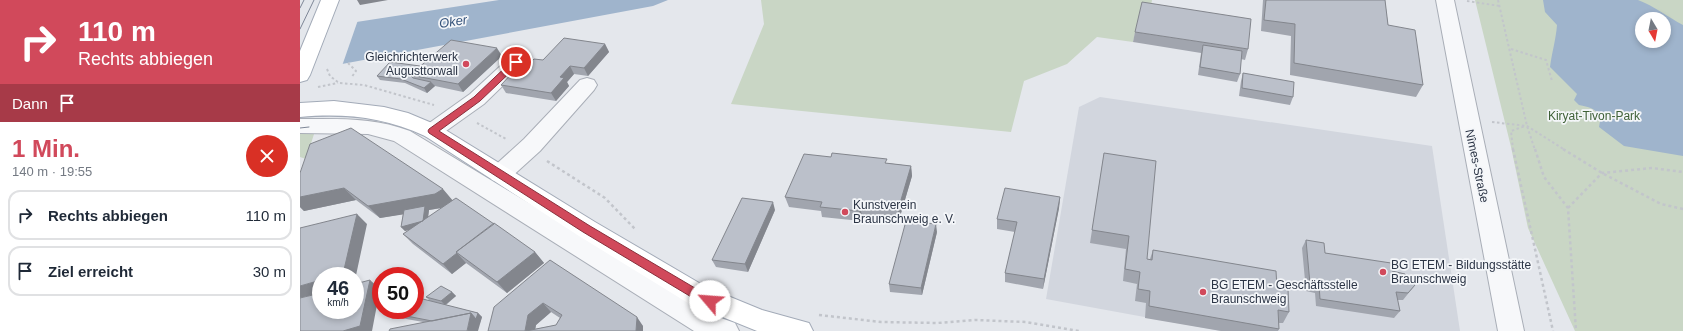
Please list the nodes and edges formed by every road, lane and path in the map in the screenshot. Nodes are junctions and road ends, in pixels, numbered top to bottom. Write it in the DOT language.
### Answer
graph roads {
  1 [pos="330,0"];
  2 [pos="1445,0"];
  3 [pos="1498,0"];
  4 [pos="1465,1"];
  5 [pos="1500,6"];
  6 [pos="1511,49"];
  7 [pos="516,62"];
  8 [pos="348,63"];
  9 [pos="327,69"];
  10 [pos="300,74"];
  11 [pos="351,78"];
  12 [pos="1552,81"];
  13 [pos="587,85"];
  14 [pos="456,114"];
  15 [pos="1468,120"];
  16 [pos="303,121"];
  17 [pos="1527,126"];
  18 [pos="432,131"];
  19 [pos="527,149"];
  20 [pos="1683,172"];
  21 [pos="1602,173"];
  22 [pos="500,174"];
  23 [pos="1568,208"];
  24 [pos="1683,209"];
  25 [pos="641,236"];
  26 [pos="725,319"];
  27 [pos="807,323"];
  28 [pos="1079,331"];
  29 [pos="1511,331"];
  30 [pos="1553,331"];
  31 [pos="1576,331"];
  1 -- 10 [label="main road"];
  2 -- 15 [label="street, Nîmes-Straße"];
  3 -- 5 [label="path"];
  4 -- 5 [label="path"];
  5 -- 6 [label="path"];
  6 -- 12 [label="path"];
  6 -- 17 [label="path"];
  7 -- 14 [label="street"];
  8 -- 11 [label="path"];
  9 -- 14 [label="path"];
  13 -- 19 [label="street"];
  14 -- 18 [label="street"];
  14 -- 19 [label="path"];
  15 -- 17 [label="path"];
  15 -- 29 [label="street, Nîmes-Straße"];
  16 -- 18 [label="main road"];
  16 -- 26 [label="street"];
  17 -- 21 [label="path"];
  17 -- 23 [label="path"];
  17 -- 30 [label="path"];
  18 -- 22 [label="main road"];
  19 -- 22 [label="street"];
  19 -- 25 [label="path"];
  20 -- 21 [label="path"];
  21 -- 23 [label="path"];
  21 -- 24 [label="path"];
  22 -- 26 [label="main road"];
  23 -- 31 [label="path"];
  26 -- 27 [label="main road"];
  27 -- 28 [label="path"];
}
